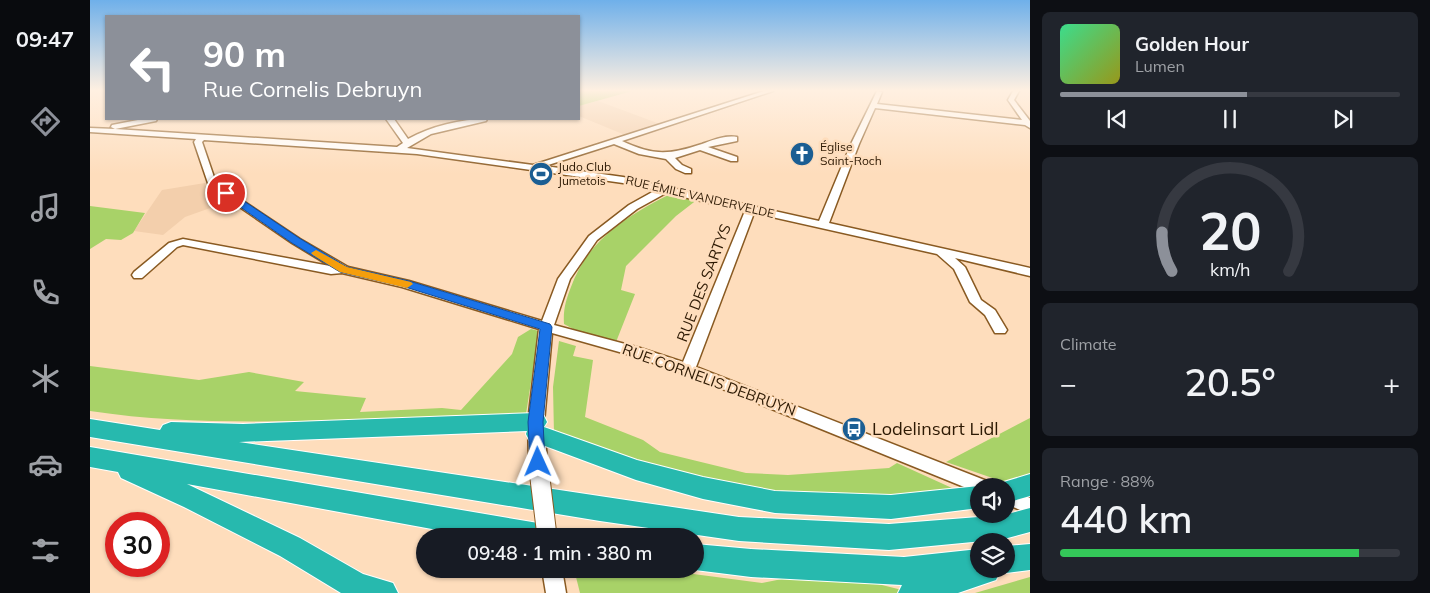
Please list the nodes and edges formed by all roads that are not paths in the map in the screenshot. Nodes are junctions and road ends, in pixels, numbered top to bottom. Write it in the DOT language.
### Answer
graph roads {
  1 [pos="682,119"];
  2 [pos="867,119"];
  3 [pos="977,119"];
  4 [pos="147,120"];
  5 [pos="391,120"];
  6 [pos="479,120"];
  7 [pos="1029,125"];
  8 [pos="91,129"];
  9 [pos="202,137"];
  10 [pos="734,139"];
  11 [pos="615,140"];
  12 [pos="407,142"];
  13 [pos="700,147"];
  14 [pos="399,150"];
  15 [pos="669,157"];
  16 [pos="734,159"];
  17 [pos="536,167"];
  18 [pos="688,171"];
  19 [pos="666,189"];
  20 [pos="751,208"];
  21 [pos="823,225"];
  22 [pos="938,251"];
  23 [pos="995,264"];
  24 [pos="959,267"];
  25 [pos="344,270"];
  26 [pos="1030,272"];
  27 [pos="138,275"];
  28 [pos="546,327"];
  29 [pos="1000,330"];
  30 [pos="688,369"];
  31 [pos="536,428"];
  32 [pos="96,429"];
  33 [pos="98,459"];
  34 [pos="970,482"];
  35 [pos="1030,486"];
  36 [pos="1015,490"];
  37 [pos="970,498"];
  38 [pos="1015,500"];
  39 [pos="1030,506"];
  40 [pos="1030,520"];
  41 [pos="492,528"];
  42 [pos="546,528"];
  43 [pos="704,558"];
  44 [pos="970,564"];
  45 [pos="970,575"];
  46 [pos="554,578"];
  47 [pos="382,593"];
  48 [pos="556,593"];
  49 [pos="913,593"];
  1 -- 11 [label="street"];
  2 -- 21 [label="street"];
  3 -- 7 [label="street"];
  4 -- 8 [label="street"];
  5 -- 12 [label="street"];
  6 -- 12 [label="street"];
  8 -- 9 [label="street, RUE ÉMILE VANDERVELDE"];
  9 -- 14 [label="street, RUE ÉMILE VANDERVELDE"];
  9 -- 25 [label="street, RUE CORNELIS DEBRUYN"];
  10 -- 13 [label="street"];
  11 -- 15 [label="street"];
  11 -- 17 [label="street"];
  12 -- 14 [label="street"];
  13 -- 15 [label="street"];
  13 -- 16 [label="street"];
  14 -- 17 [label="street, RUE ÉMILE VANDERVELDE"];
  15 -- 18 [label="street"];
  17 -- 19 [label="street, RUE ÉMILE VANDERVELDE"];
  19 -- 20 [label="street, RUE ÉMILE VANDERVELDE"];
  19 -- 28 [label="street"];
  20 -- 21 [label="street, RUE ÉMILE VANDERVELDE"];
  20 -- 30 [label="street, RUE DES SARTYS"];
  21 -- 22 [label="street, RUE ÉMILE VANDERVELDE"];
  22 -- 23 [label="street, RUE ÉMILE VANDERVELDE"];
  22 -- 24 [label="street, RUE ÉMILE VANDERVELDE"];
  23 -- 24 [label="street, RUE ÉMILE VANDERVELDE"];
  23 -- 26 [label="street, RUE ÉMILE VANDERVELDE"];
  24 -- 29 [label="street, RUE ÉMILE VANDERVELDE"];
  25 -- 27 [label="street, RUE CORNELIS DEBRUYN"];
  25 -- 28 [label="street, RUE CORNELIS DEBRUYN"];
  28 -- 30 [label="street, RUE CORNELIS DEBRUYN"];
  28 -- 31 [label="street"];
  30 -- 34 [label="street, RUE CORNELIS DEBRUYN"];
  31 -- 32 [label="highway"];
  31 -- 37 [label="highway"];
  31 -- 42 [label="street, bridge"];
  32 -- 40 [label="highway"];
  33 -- 41 [label="highway"];
  33 -- 47 [label="highway"];
  35 -- 36 [label="highway"];
  38 -- 39 [label="street"];
  43 -- 44 [label="highway"];
  45 -- 49 [label="highway"];
  46 -- 48 [label="street"];
}
